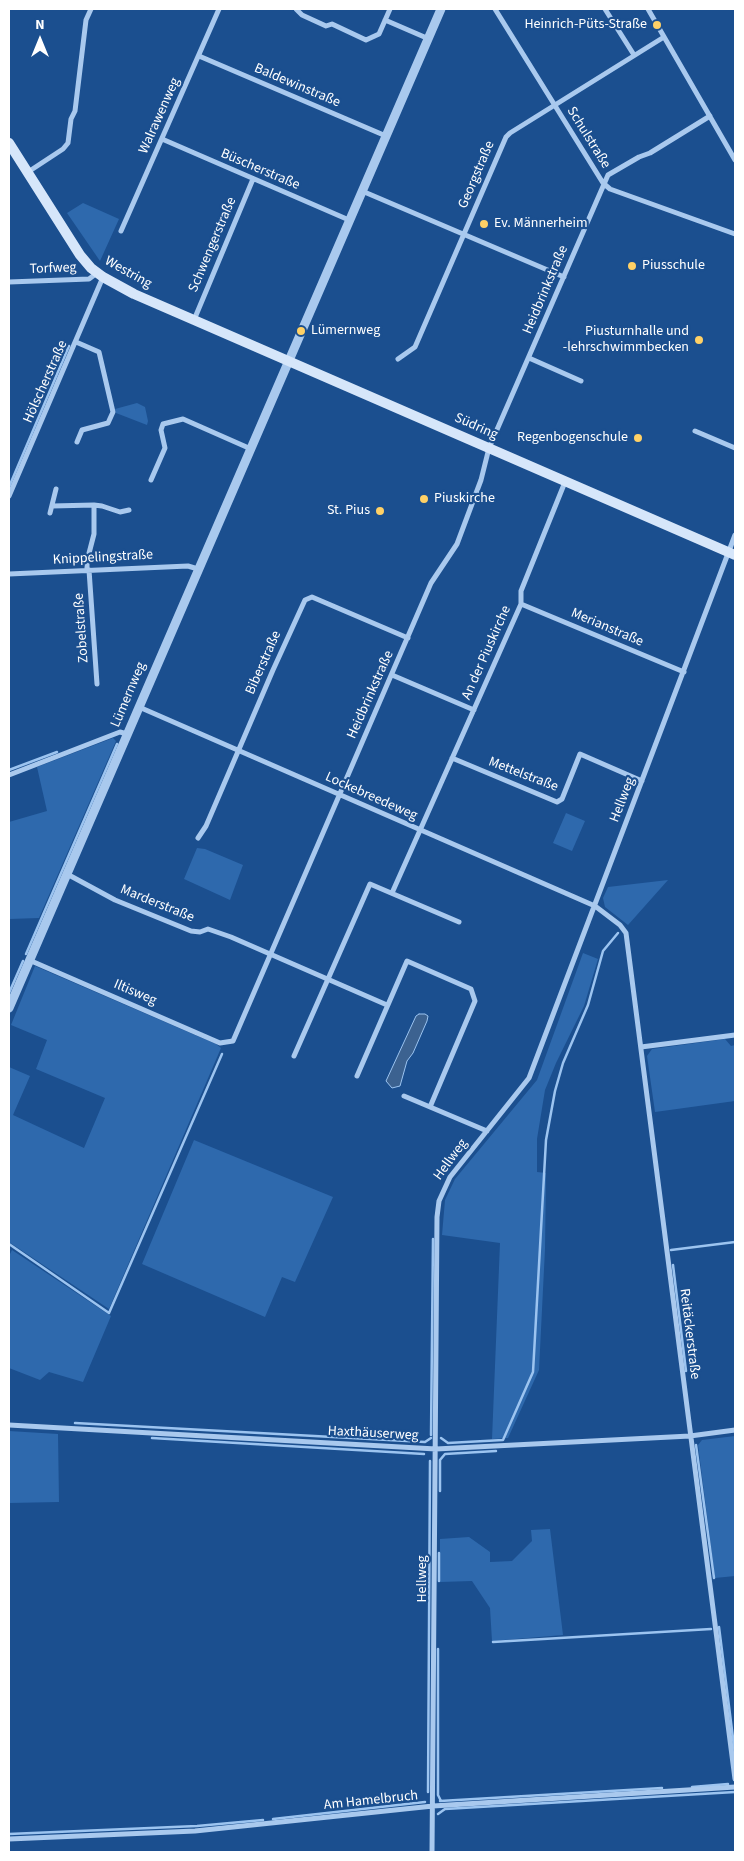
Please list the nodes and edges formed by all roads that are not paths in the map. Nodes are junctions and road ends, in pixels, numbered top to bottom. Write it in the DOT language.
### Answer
graph roads {
  1 [pos="91,9"];
  2 [pos="219,9"];
  3 [pos="296,9"];
  4 [pos="390,9"];
  5 [pos="441,9"];
  6 [pos="495,9"];
  7 [pos="605,9"];
  8 [pos="648,9"];
  9 [pos="385,20"];
  10 [pos="664,38"];
  11 [pos="428,39"];
  12 [pos="634,55"];
  13 [pos="199,56"];
  14 [pos="555,105"];
  15 [pos="710,116"];
  16 [pos="386,136"];
  17 [pos="162,139"];
  18 [pos="9,143"];
  19 [pos="735,160"];
  20 [pos="27,172"];
  21 [pos="253,179"];
  22 [pos="604,184"];
  23 [pos="362,192"];
  24 [pos="350,220"];
  25 [pos="121,232"];
  26 [pos="464,234"];
  27 [pos="735,234"];
  28 [pos="100,275"];
  29 [pos="564,277"];
  30 [pos="9,282"];
  31 [pos="194,320"];
  32 [pos="76,342"];
  33 [pos="529,358"];
  34 [pos="398,359"];
  35 [pos="288,360"];
  36 [pos="581,381"];
  37 [pos="695,431"];
  38 [pos="77,442"];
  39 [pos="251,448"];
  40 [pos="489,448"];
  41 [pos="735,448"];
  42 [pos="151,480"];
  43 [pos="566,481"];
  44 [pos="56,489"];
  45 [pos="9,496"];
  46 [pos="94,505"];
  47 [pos="52,506"];
  48 [pos="129,510"];
  49 [pos="50,513"];
  50 [pos="735,535"];
  51 [pos="732,553"];
  52 [pos="198,569"];
  53 [pos="88,570"];
  54 [pos="9,574"];
  55 [pos="521,604"];
  56 [pos="408,638"];
  57 [pos="684,672"];
  58 [pos="392,675"];
  59 [pos="97,684"];
  60 [pos="139,707"];
  61 [pos="474,710"];
  62 [pos="127,734"];
  63 [pos="238,750"];
  64 [pos="452,758"];
  65 [pos="9,775"];
  66 [pos="642,781"];
  67 [pos="339,795"];
  68 [pos="419,830"];
  69 [pos="198,838"];
  70 [pos="67,874"];
  71 [pos="392,893"];
  72 [pos="595,906"];
  73 [pos="459,922"];
  74 [pos="270,955"];
  75 [pos="29,960"];
  76 [pos="328,980"];
  77 [pos="387,1005"];
  78 [pos="9,1008"];
  79 [pos="735,1035"];
  80 [pos="232,1042"];
  81 [pos="641,1047"];
  82 [pos="294,1056"];
  83 [pos="357,1076"];
  84 [pos="404,1096"];
  85 [pos="430,1107"];
  86 [pos="487,1131"];
  87 [pos="9,1425"];
  88 [pos="735,1430"];
  89 [pos="690,1436"];
  90 [pos="436,1449"];
  91 [pos="735,1779"];
  92 [pos="735,1787"];
  93 [pos="433,1806"];
  94 [pos="9,1839"];
  95 [pos="432,1852"];
  1 -- 20 [label="street"];
  2 -- 13 [label="street, Walrawenweg"];
  3 -- 9 [label="street"];
  4 -- 9 [label="street"];
  5 -- 11 [label="street, Lümernweg"];
  6 -- 14 [label="street, Schulstraße"];
  7 -- 12 [label="street"];
  8 -- 10 [label="street"];
  9 -- 11 [label="street"];
  10 -- 12 [label="street, Georgstraße"];
  10 -- 15 [label="street"];
  11 -- 16 [label="street, Lümernweg"];
  12 -- 14 [label="street, Georgstraße"];
  13 -- 16 [label="street, Baldewinstraße"];
  13 -- 17 [label="street, Walrawenweg"];
  14 -- 22 [label="street, Schulstraße"];
  14 -- 26 [label="street, Georgstraße"];
  15 -- 19 [label="street"];
  15 -- 22 [label="street, Heidbrinkstraße"];
  16 -- 23 [label="street, Lümernweg"];
  17 -- 21 [label="street, Büscherstraße"];
  17 -- 25 [label="street, Walrawenweg"];
  18 -- 20 [label="main road, Westring"];
  20 -- 28 [label="main road, Westring"];
  21 -- 24 [label="street, Büscherstraße"];
  21 -- 31 [label="street, Schwengerstraße"];
  22 -- 27 [label="street, Schulstraße"];
  22 -- 29 [label="street, Heidbrinkstraße"];
  23 -- 24 [label="street, Lümernweg"];
  23 -- 26 [label="street"];
  24 -- 35 [label="street, Lümernweg"];
  26 -- 29 [label="street"];
  26 -- 34 [label="street, Georgstraße"];
  28 -- 30 [label="street, Torfweg"];
  28 -- 31 [label="main road, Westring"];
  28 -- 32 [label="street, Hölscherstraße"];
  29 -- 33 [label="street, Heidbrinkstraße"];
  31 -- 35 [label="main road, Westring"];
  32 -- 38 [label="street"];
  32 -- 45 [label="street, Hölscherstraße"];
  33 -- 36 [label="street"];
  33 -- 40 [label="street, Heidbrinkstraße"];
  35 -- 39 [label="street, Lümernweg"];
  35 -- 40 [label="main road, Südring"];
  37 -- 41 [label="street"];
  39 -- 42 [label="street"];
  39 -- 52 [label="street, Lümernweg"];
  40 -- 43 [label="main road, Südring"];
  40 -- 56 [label="street, Heidbrinkstraße"];
  43 -- 51 [label="main road, Südring"];
  43 -- 55 [label="street, An der Piuskirche"];
  44 -- 47 [label="street"];
  46 -- 47 [label="street"];
  46 -- 48 [label="street"];
  46 -- 53 [label="street, Zobelstraße"];
  47 -- 49 [label="street"];
  50 -- 51 [label="street, Hellweg"];
  51 -- 57 [label="street, Hellweg"];
  52 -- 53 [label="street, Knippelingstraße"];
  52 -- 60 [label="street, Lümernweg"];
  53 -- 54 [label="street, Knippelingstraße"];
  53 -- 59 [label="street, Zobelstraße"];
  55 -- 57 [label="street, Merianstraße"];
  55 -- 61 [label="street, An der Piuskirche"];
  56 -- 58 [label="street, Heidbrinkstraße"];
  56 -- 63 [label="street, Biberstraße"];
  57 -- 66 [label="street, Hellweg"];
  58 -- 61 [label="street"];
  58 -- 67 [label="street, Heidbrinkstraße"];
  60 -- 62 [label="street, Lümernweg"];
  60 -- 63 [label="street, Lockebreedeweg"];
  61 -- 64 [label="street, An der Piuskirche"];
  62 -- 65 [label="street"];
  62 -- 70 [label="street, Lümernweg"];
  63 -- 67 [label="street, Lockebreedeweg"];
  63 -- 69 [label="street, Biberstraße"];
  64 -- 66 [label="street, Mettelstraße"];
  64 -- 68 [label="street, An der Piuskirche"];
  66 -- 72 [label="street, Hellweg"];
  67 -- 68 [label="street, Lockebreedeweg"];
  67 -- 74 [label="street, Heidbrinkstraße"];
  68 -- 71 [label="street, An der Piuskirche"];
  68 -- 72 [label="street, Lockebreedeweg"];
  70 -- 74 [label="street, Marderstraße"];
  70 -- 75 [label="street, Lümernweg"];
  71 -- 73 [label="street"];
  71 -- 76 [label="street"];
  72 -- 81 [label="street, Reitäckerstraße"];
  72 -- 86 [label="street, Hellweg"];
  74 -- 76 [label="street, Marderstraße"];
  74 -- 80 [label="street, Heidbrinkstraße"];
  75 -- 78 [label="street, Lümernweg"];
  75 -- 80 [label="street, Iltisweg"];
  76 -- 77 [label="street, Marderstraße"];
  76 -- 82 [label="street"];
  77 -- 83 [label="street"];
  77 -- 85 [label="street"];
  79 -- 81 [label="street"];
  81 -- 89 [label="street, Reitäckerstraße"];
  84 -- 85 [label="street"];
  85 -- 86 [label="street"];
  86 -- 90 [label="street, Hellweg"];
  87 -- 90 [label="street, Haxthäuserweg"];
  88 -- 89 [label="street, Haxthäuserweg"];
  89 -- 90 [label="street, Haxthäuserweg"];
  89 -- 91 [label="street, Reitäckerstraße"];
  90 -- 93 [label="street, Hellweg"];
  92 -- 93 [label="street, Am Hamelbruch"];
  93 -- 94 [label="street, Am Hamelbruch"];
  93 -- 95 [label="street, Hellweg"];
}
